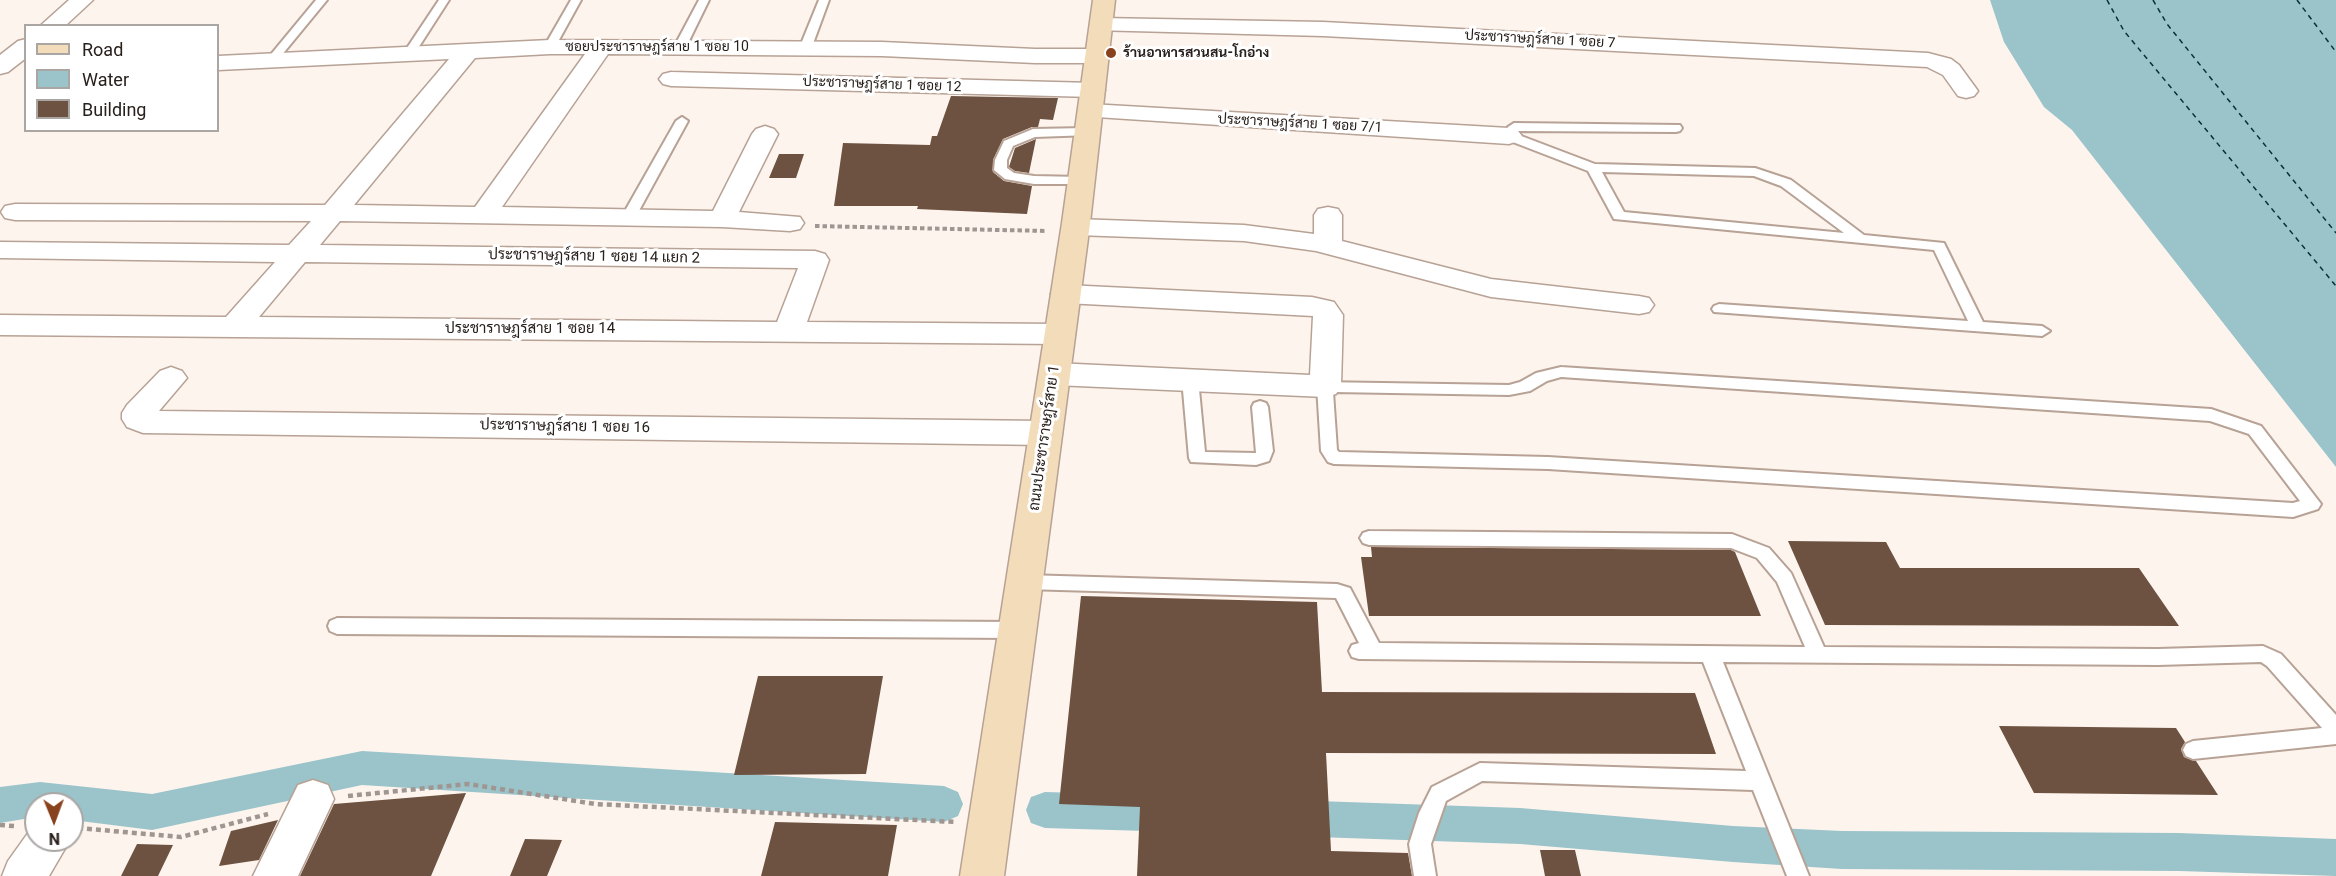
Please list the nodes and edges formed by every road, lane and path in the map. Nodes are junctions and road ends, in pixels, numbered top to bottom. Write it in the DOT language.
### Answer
graph roads {
  1 [pos="82,0"];
  2 [pos="322,0"];
  3 [pos="444,0"];
  4 [pos="576,0"];
  5 [pos="704,0"];
  6 [pos="824,0"];
  7 [pos="53,24"];
  8 [pos="1101,27"];
  9 [pos="550,47"];
  10 [pos="602,47"];
  11 [pos="681,47"];
  12 [pos="24,48"];
  13 [pos="805,49"];
  14 [pos="468,51"];
  15 [pos="409,54"];
  16 [pos="273,60"];
  17 [pos="219,63"];
  18 [pos="0,69"];
  19 [pos="24,70"];
  20 [pos="671,79"];
  21 [pos="1966,91"];
  22 [pos="1090,111"];
  23 [pos="681,121"];
  24 [pos="1676,128"];
  25 [pos="765,134"];
  26 [pos="1509,136"];
  27 [pos="1593,168"];
  28 [pos="1081,181"];
  29 [pos="15,212"];
  30 [pos="332,213"];
  31 [pos="1328,215"];
  32 [pos="482,216"];
  33 [pos="628,218"];
  34 [pos="722,219"];
  35 [pos="790,224"];
  36 [pos="1075,230"];
  37 [pos="1862,239"];
  38 [pos="1328,245"];
  39 [pos="0,250"];
  40 [pos="297,253"];
  41 [pos="1066,294"];
  42 [pos="1639,305"];
  43 [pos="1719,309"];
  44 [pos="0,325"];
  45 [pos="234,327"];
  46 [pos="1978,327"];
  47 [pos="789,331"];
  48 [pos="2042,331"];
  49 [pos="1060,334"];
  50 [pos="1055,374"];
  51 [pos="171,378"];
  52 [pos="1190,379"];
  53 [pos="1325,386"];
  54 [pos="1260,407"];
  55 [pos="1046,433"];
  56 [pos="1368,538"];
  57 [pos="1025,582"];
  58 [pos="337,626"];
  59 [pos="1018,630"];
  60 [pos="1710,654"];
  61 [pos="1818,655"];
  62 [pos="2336,729"];
  63 [pos="2336,735"];
  64 [pos="2193,750"];
  65 [pos="1759,781"];
  66 [pos="313,799"];
  67 [pos="989,824"];
  68 [pos="84,834"];
  69 [pos="48,852"];
  70 [pos="24,876"];
  71 [pos="275,876"];
  72 [pos="982,876"];
  73 [pos="1425,876"];
  74 [pos="1798,876"];
  1 -- 7 [label="street"];
  2 -- 16 [label="lane"];
  3 -- 15 [label="lane"];
  4 -- 9 [label="lane"];
  5 -- 11 [label="lane"];
  6 -- 13 [label="lane"];
  8 -- 13 [label="street, ซอยประชาราษฎร์สาย 1 ซอย 10"];
  8 -- 21 [label="street, ประชาราษฎร์สาย 1 ซอย 7"];
  8 -- 22 [label="main road, ถนนประชาราษฎร์สาย 1"];
  9 -- 10 [label="street, ซอยประชาราษฎร์สาย 1 ซอย 10"];
  9 -- 14 [label="street, ซอยประชาราษฎร์สาย 1 ซอย 10"];
  10 -- 11 [label="street, ซอยประชาราษฎร์สาย 1 ซอย 10"];
  10 -- 32 [label="street"];
  11 -- 13 [label="street, ซอยประชาราษฎร์สาย 1 ซอย 10"];
  12 -- 18 [label="street"];
  14 -- 15 [label="street, ซอยประชาราษฎร์สาย 1 ซอย 10"];
  14 -- 30 [label="street"];
  15 -- 16 [label="street, ซอยประชาราษฎร์สาย 1 ซอย 10"];
  16 -- 17 [label="street, ซอยประชาราษฎร์สาย 1 ซอย 10"];
  18 -- 19 [label="street"];
  20 -- 22 [label="street, ประชาราษฎร์สาย 1 ซอย 12"];
  22 -- 26 [label="street, ประชาราษฎร์สาย 1 ซอย 7/1"];
  22 -- 28 [label="main road, ถนนประชาราษฎร์สาย 1"];
  22 -- 28 [label="lane"];
  23 -- 33 [label="lane"];
  24 -- 26 [label="lane"];
  25 -- 34 [label="street"];
  26 -- 27 [label="lane"];
  27 -- 37 [label="lane"];
  27 -- 37 [label="lane"];
  28 -- 36 [label="main road, ถนนประชาราษฎร์สาย 1"];
  29 -- 30 [label="street"];
  30 -- 32 [label="street"];
  30 -- 40 [label="street"];
  31 -- 38 [label="street"];
  32 -- 33 [label="street"];
  33 -- 34 [label="street"];
  34 -- 35 [label="street"];
  35 -- 36 [label="path"];
  36 -- 38 [label="street"];
  36 -- 41 [label="main road, ถนนประชาราษฎร์สาย 1"];
  37 -- 46 [label="lane"];
  38 -- 42 [label="street"];
  39 -- 40 [label="street"];
  40 -- 45 [label="street"];
  40 -- 47 [label="street, ประชาราษฎร์สาย 1 ซอย 14 แยก 2"];
  41 -- 49 [label="main road, ถนนประชาราษฎร์สาย 1"];
  41 -- 53 [label="street"];
  43 -- 46 [label="lane"];
  44 -- 45 [label="street, ประชาราษฎร์สาย 1 ซอย 14"];
  45 -- 47 [label="street, ประชาราษฎร์สาย 1 ซอย 14"];
  46 -- 48 [label="lane"];
  47 -- 49 [label="street, ประชาราษฎร์สาย 1 ซอย 14"];
  49 -- 50 [label="main road, ถนนประชาราษฎร์สาย 1"];
  50 -- 52 [label="street"];
  50 -- 55 [label="main road, ถนนประชาราษฎร์สาย 1"];
  51 -- 55 [label="street, ประชาราษฎร์สาย 1 ซอย 16"];
  52 -- 53 [label="street"];
  52 -- 54 [label="lane"];
  53 -- 53 [label="lane"];
  55 -- 57 [label="main road, ถนนประชาราษฎร์สาย 1"];
  56 -- 61 [label="lane"];
  57 -- 59 [label="main road, ถนนประชาราษฎร์สาย 1"];
  57 -- 60 [label="lane"];
  58 -- 59 [label="lane"];
  59 -- 67 [label="main road, ถนนประชาราษฎร์สาย 1"];
  60 -- 61 [label="lane"];
  60 -- 65 [label="lane"];
  61 -- 62 [label="lane"];
  63 -- 64 [label="lane"];
  65 -- 73 [label="lane"];
  65 -- 74 [label="lane"];
  66 -- 67 [label="path"];
  66 -- 68 [label="path"];
  66 -- 71 [label="street"];
  67 -- 72 [label="main road, ถนนประชาราษฎร์สาย 1"];
  69 -- 70 [label="street"];
}
